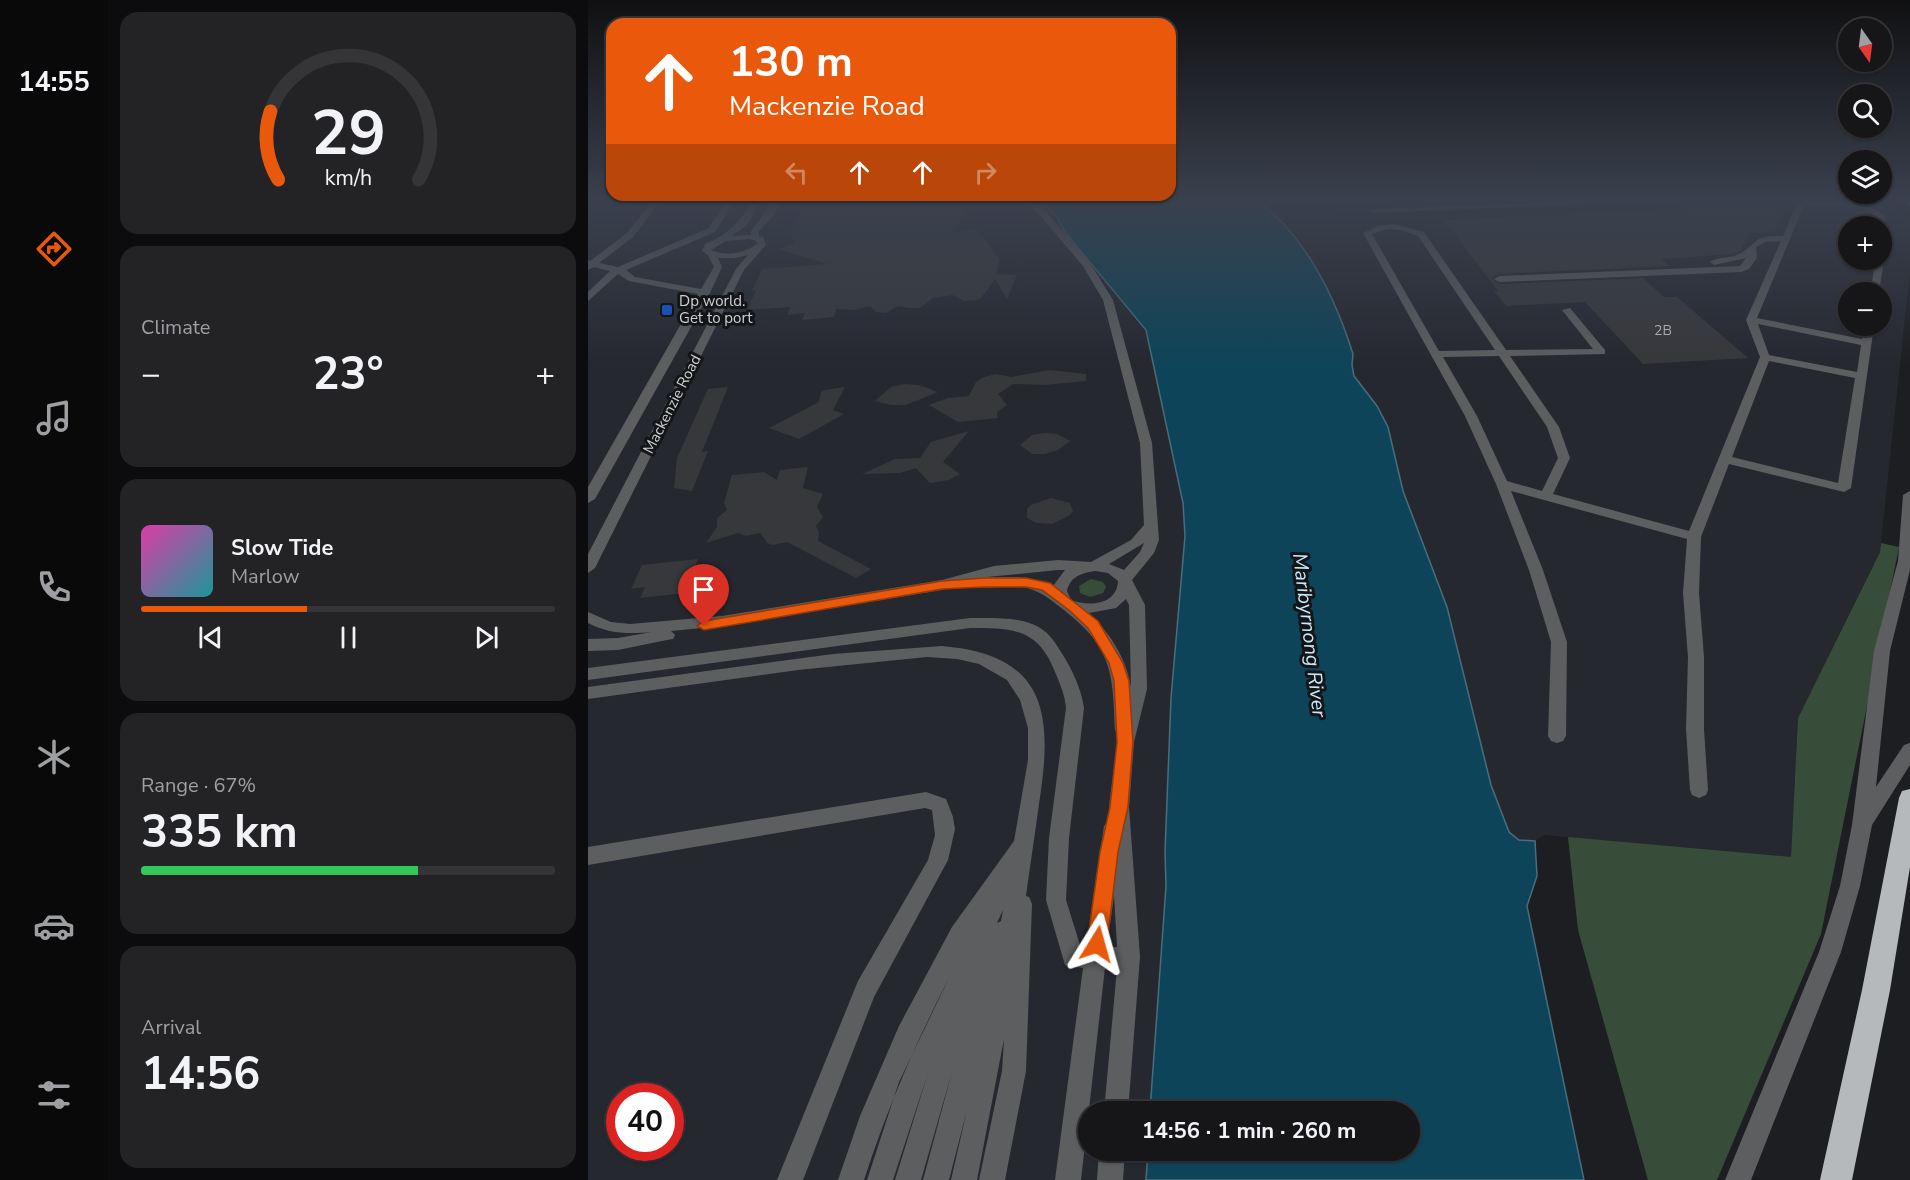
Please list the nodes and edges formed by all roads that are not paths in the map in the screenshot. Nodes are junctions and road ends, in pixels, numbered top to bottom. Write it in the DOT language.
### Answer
graph roads {
  1 [pos="603,254"];
  2 [pos="656,254"];
  3 [pos="739,254"];
  4 [pos="750,254"];
  5 [pos="1078,254"];
  6 [pos="1379,254"];
  7 [pos="1434,254"];
  8 [pos="1753,254"];
  9 [pos="1779,254"];
  10 [pos="712,255"];
  11 [pos="589,264"];
  12 [pos="619,270"];
  13 [pos="1499,279"];
  14 [pos="705,293"];
  15 [pos="588,298"];
  16 [pos="1567,310"];
  17 [pos="1751,320"];
  18 [pos="1867,336"];
  19 [pos="1866,343"];
  20 [pos="1499,352"];
  21 [pos="1436,354"];
  22 [pos="1765,357"];
  23 [pos="1862,376"];
  24 [pos="1725,459"];
  25 [pos="1502,484"];
  26 [pos="1910,495"];
  27 [pos="1546,496"];
  28 [pos="588,499"];
  29 [pos="1150,527"];
  30 [pos="1694,537"];
  31 [pos="1090,567"];
  32 [pos="588,568"];
  33 [pos="1125,580"];
  34 [pos="942,585"];
  35 [pos="1067,602"];
  36 [pos="588,617"];
  37 [pos="722,621"];
  38 [pos="588,645"];
  39 [pos="588,674"];
  40 [pos="588,693"];
  41 [pos="1557,736"];
  42 [pos="1125,742"];
  43 [pos="1910,750"];
  44 [pos="1699,789"];
  45 [pos="1910,798"];
  46 [pos="1862,825"];
  47 [pos="1024,844"];
  48 [pos="1115,852"];
  49 [pos="588,856"];
  50 [pos="1129,957"];
  51 [pos="1095,958"];
  52 [pos="1117,1101"];
  53 [pos="1111,1161"];
  54 [pos="790,1180"];
  55 [pos="851,1180"];
  56 [pos="880,1180"];
  57 [pos="908,1180"];
  58 [pos="936,1180"];
  59 [pos="964,1180"];
  60 [pos="992,1180"];
  61 [pos="1068,1180"];
  62 [pos="1110,1180"];
  63 [pos="1738,1180"];
  64 [pos="1836,1180"];
  1 -- 11 [label="street"];
  2 -- 12 [label="street"];
  3 -- 10 [label="street"];
  4 -- 32 [label="street, Mackenzie Road"];
  5 -- 29 [label="street"];
  6 -- 21 [label="street"];
  7 -- 20 [label="street"];
  8 -- 13 [label="street"];
  9 -- 17 [label="street"];
  10 -- 14 [label="street, Mackenzie Road"];
  11 -- 12 [label="street"];
  12 -- 14 [label="street"];
  12 -- 15 [label="street"];
  14 -- 28 [label="street, Mackenzie Road"];
  16 -- 20 [label="street"];
  17 -- 19 [label="street"];
  17 -- 22 [label="street"];
  18 -- 19 [label="street"];
  19 -- 23 [label="street"];
  20 -- 21 [label="street"];
  20 -- 27 [label="street"];
  21 -- 25 [label="street"];
  22 -- 23 [label="street"];
  22 -- 24 [label="street"];
  23 -- 24 [label="street"];
  24 -- 30 [label="street"];
  25 -- 27 [label="street"];
  25 -- 41 [label="street"];
  26 -- 46 [label="street"];
  27 -- 30 [label="street"];
  29 -- 31 [label="street"];
  29 -- 33 [label="street"];
  30 -- 44 [label="street"];
  31 -- 33 [label="street"];
  31 -- 34 [label="street"];
  31 -- 35 [label="street"];
  33 -- 35 [label="street"];
  33 -- 42 [label="street"];
  34 -- 35 [label="street"];
  34 -- 37 [label="street"];
  35 -- 42 [label="street"];
  36 -- 37 [label="street"];
  37 -- 38 [label="street"];
  39 -- 51 [label="street"];
  40 -- 47 [label="street"];
  42 -- 48 [label="street"];
  43 -- 46 [label="street"];
  45 -- 64 [label="highway"];
  46 -- 63 [label="street"];
  47 -- 55 [label="street"];
  47 -- 56 [label="street"];
  47 -- 57 [label="street"];
  47 -- 58 [label="street"];
  47 -- 59 [label="street"];
  47 -- 60 [label="street"];
  48 -- 50 [label="street"];
  48 -- 51 [label="street"];
  49 -- 54 [label="street"];
  50 -- 51 [label="street"];
  50 -- 52 [label="street"];
  51 -- 61 [label="street"];
  53 -- 62 [label="street"];
}
